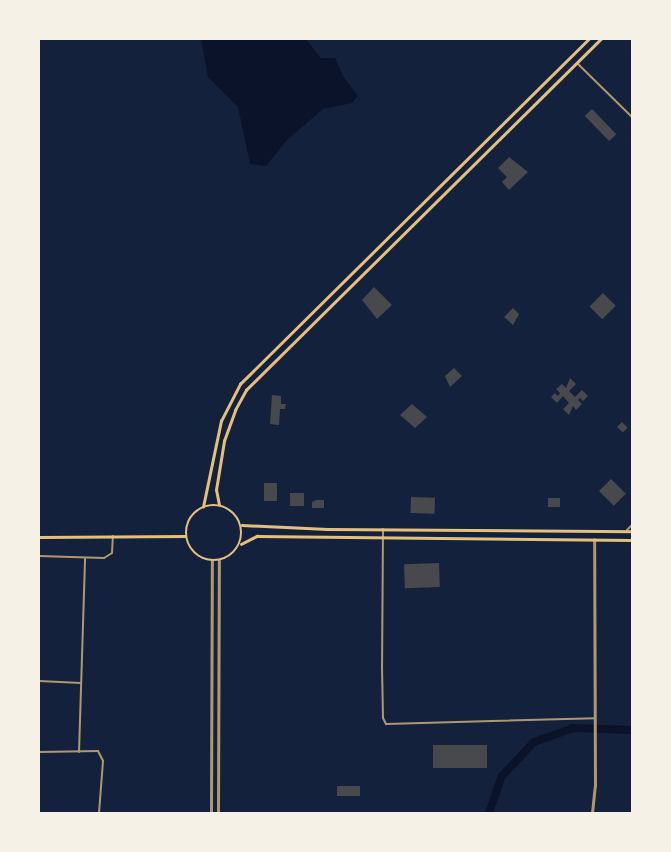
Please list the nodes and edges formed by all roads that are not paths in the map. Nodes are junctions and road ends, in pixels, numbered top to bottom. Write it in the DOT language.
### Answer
graph roads {
  1 [pos="589,39"];
  2 [pos="602,39"];
  3 [pos="571,56"];
  4 [pos="577,63"];
  5 [pos="632,117"];
  6 [pos="364,261"];
  7 [pos="370,267"];
  8 [pos="227,406"];
  9 [pos="235,410"];
  10 [pos="219,505"];
  11 [pos="203,507"];
  12 [pos="242,524"];
  13 [pos="632,524"];
  14 [pos="383,530"];
  15 [pos="594,531"];
  16 [pos="626,531"];
  17 [pos="632,531"];
  18 [pos="39,536"];
  19 [pos="113,536"];
  20 [pos="185,536"];
  21 [pos="382,539"];
  22 [pos="594,540"];
  23 [pos="632,540"];
  24 [pos="241,544"];
  25 [pos="39,556"];
  26 [pos="85,558"];
  27 [pos="212,561"];
  28 [pos="219,561"];
  29 [pos="39,681"];
  30 [pos="81,683"];
  31 [pos="594,718"];
  32 [pos="39,752"];
  33 [pos="80,752"];
  34 [pos="99,813"];
  35 [pos="210,813"];
  36 [pos="218,813"];
  37 [pos="592,813"];
  1 -- 3 [label="main road"];
  2 -- 4 [label="main road"];
  3 -- 4 [label="main road"];
  3 -- 6 [label="main road"];
  4 -- 5 [label="street"];
  4 -- 7 [label="main road"];
  6 -- 7 [label="main road"];
  6 -- 8 [label="main road"];
  7 -- 9 [label="main road"];
  8 -- 9 [label="main road"];
  8 -- 11 [label="main road"];
  9 -- 10 [label="main road"];
  10 -- 11 [label="main road"];
  10 -- 12 [label="main road"];
  11 -- 20 [label="main road"];
  12 -- 14 [label="main road"];
  12 -- 24 [label="main road"];
  13 -- 16 [label="street"];
  14 -- 15 [label="main road"];
  14 -- 21 [label="street"];
  15 -- 16 [label="main road"];
  15 -- 22 [label="main road"];
  16 -- 17 [label="main road"];
  18 -- 19 [label="main road"];
  19 -- 20 [label="main road"];
  19 -- 26 [label="street"];
  20 -- 27 [label="main road"];
  21 -- 22 [label="main road"];
  21 -- 24 [label="main road"];
  21 -- 31 [label="street"];
  22 -- 23 [label="main road"];
  22 -- 31 [label="street"];
  24 -- 28 [label="main road"];
  25 -- 26 [label="street"];
  26 -- 30 [label="street"];
  27 -- 28 [label="main road"];
  27 -- 35 [label="street"];
  28 -- 36 [label="street"];
  29 -- 30 [label="street"];
  30 -- 33 [label="street"];
  31 -- 37 [label="street"];
  32 -- 33 [label="street"];
  33 -- 34 [label="street"];
}
